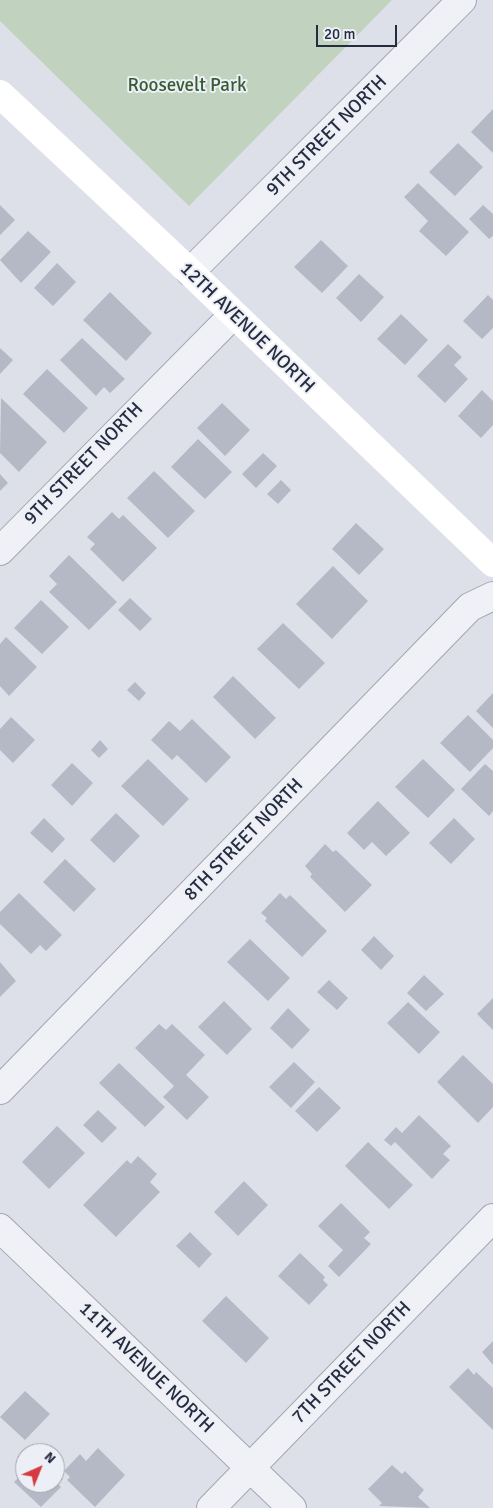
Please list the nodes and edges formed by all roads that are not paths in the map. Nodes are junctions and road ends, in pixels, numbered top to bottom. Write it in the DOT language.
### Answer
graph roads {
  1 [pos="462,0"];
  2 [pos="0,94"];
  3 [pos="190,272"];
  4 [pos="233,315"];
  5 [pos="0,550"];
  6 [pos="493,564"];
  7 [pos="493,596"];
  8 [pos="0,1090"];
  9 [pos="493,1218"];
  10 [pos="0,1228"];
  11 [pos="250,1467"];
  12 [pos="210,1508"];
  13 [pos="292,1508"];
  1 -- 3 [label="street, 9TH STREET NORTH"];
  2 -- 3 [label="main road, 12TH AVENUE NORTH"];
  3 -- 4 [label="main road, 12TH AVENUE NORTH"];
  4 -- 5 [label="street, 9TH STREET NORTH"];
  4 -- 6 [label="main road, 12TH AVENUE NORTH"];
  7 -- 8 [label="street, 8TH STREET NORTH"];
  9 -- 11 [label="street, 7TH STREET NORTH"];
  10 -- 11 [label="street, 11TH AVENUE NORTH"];
  11 -- 12 [label="street, 7TH STREET NORTH"];
  11 -- 13 [label="street, 11TH AVENUE NORTH"];
}
